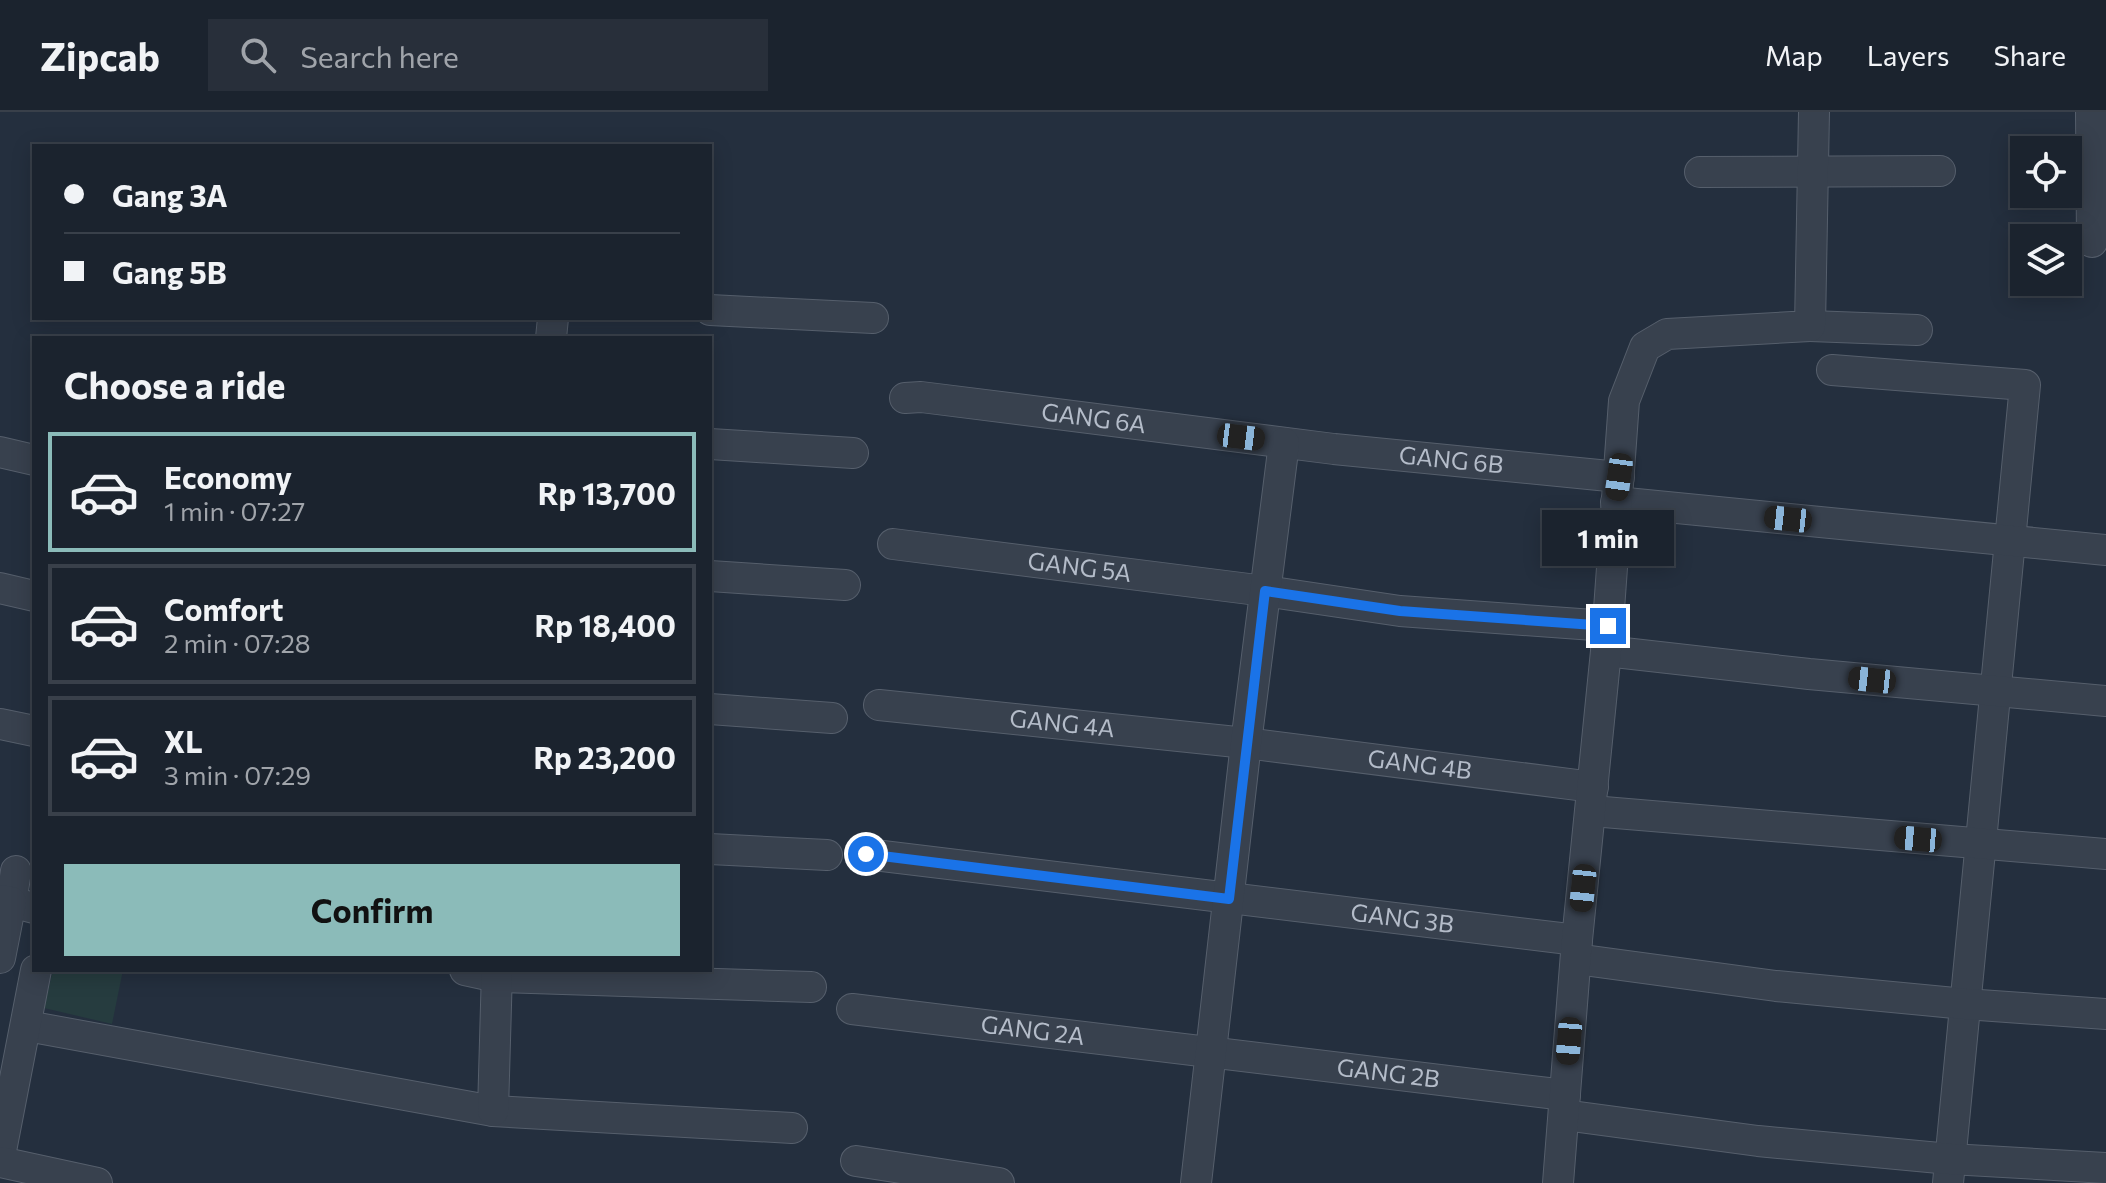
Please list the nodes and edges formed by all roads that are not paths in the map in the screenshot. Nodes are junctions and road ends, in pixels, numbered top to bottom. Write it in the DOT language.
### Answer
graph roads {
  1 [pos="1814,112"];
  2 [pos="2091,112"];
  3 [pos="1940,171"];
  4 [pos="1700,172"];
  5 [pos="1813,173"];
  6 [pos="2092,242"];
  7 [pos="712,310"];
  8 [pos="873,318"];
  9 [pos="1810,326"];
  10 [pos="1917,330"];
  11 [pos="1832,370"];
  12 [pos="905,398"];
  13 [pos="1284,443"];
  14 [pos="712,444"];
  15 [pos="0,452"];
  16 [pos="853,453"];
  17 [pos="32,460"];
  18 [pos="1618,489"];
  19 [pos="2011,541"];
  20 [pos="893,544"];
  21 [pos="2106,550"];
  22 [pos="712,576"];
  23 [pos="845,585"];
  24 [pos="0,588"];
  25 [pos="1265,591"];
  26 [pos="32,596"];
  27 [pos="1607,639"];
  28 [pos="1997,692"];
  29 [pos="2106,701"];
  30 [pos="879,705"];
  31 [pos="712,709"];
  32 [pos="832,718"];
  33 [pos="0,724"];
  34 [pos="32,731"];
  35 [pos="1246,743"];
  36 [pos="1592,799"];
  37 [pos="1982,845"];
  38 [pos="712,849"];
  39 [pos="866,854"];
  40 [pos="2106,854"];
  41 [pos="827,855"];
  42 [pos="17,871"];
  43 [pos="1229,899"];
  44 [pos="15,903"];
  45 [pos="1576,950"];
  46 [pos="0,958"];
  47 [pos="36,972"];
  48 [pos="497,974"];
  49 [pos="811,987"];
  50 [pos="1965,1004"];
  51 [pos="852,1009"];
  52 [pos="2106,1014"];
  53 [pos="27,1026"];
  54 [pos="1212,1053"];
  55 [pos="1564,1105"];
  56 [pos="493,1111"];
  57 [pos="792,1128"];
  58 [pos="0,1159"];
  59 [pos="856,1161"];
  60 [pos="2106,1168"];
  61 [pos="1949,1171"];
  62 [pos="97,1183"];
  63 [pos="999,1183"];
  64 [pos="1196,1183"];
  65 [pos="1558,1183"];
  1 -- 5 [label="street"];
  2 -- 6 [label="street"];
  3 -- 5 [label="street"];
  4 -- 5 [label="street"];
  5 -- 9 [label="street"];
  7 -- 8 [label="street"];
  9 -- 10 [label="street"];
  9 -- 18 [label="street"];
  11 -- 19 [label="street"];
  12 -- 13 [label="street, GANG 6A"];
  13 -- 18 [label="street, GANG 6B"];
  13 -- 25 [label="street"];
  14 -- 16 [label="street"];
  15 -- 17 [label="street"];
  18 -- 19 [label="street, GANG 6B"];
  18 -- 27 [label="street"];
  19 -- 21 [label="street, GANG 6B"];
  19 -- 28 [label="street"];
  20 -- 25 [label="street, GANG 5A"];
  22 -- 23 [label="street"];
  24 -- 26 [label="street"];
  25 -- 27 [label="street, GANG 5A"];
  25 -- 35 [label="street"];
  27 -- 28 [label="street, GANG 5A"];
  27 -- 36 [label="street"];
  28 -- 29 [label="street, GANG 5A"];
  28 -- 37 [label="street"];
  30 -- 35 [label="street, GANG 4A"];
  31 -- 32 [label="street"];
  33 -- 34 [label="street"];
  35 -- 36 [label="street, GANG 4B"];
  35 -- 43 [label="street"];
  36 -- 37 [label="street, GANG 4B"];
  36 -- 45 [label="street"];
  37 -- 40 [label="street, GANG 4B"];
  37 -- 50 [label="street"];
  38 -- 41 [label="street"];
  39 -- 43 [label="street, GANG 3B"];
  42 -- 44 [label="street"];
  43 -- 45 [label="street, GANG 3B"];
  43 -- 54 [label="street"];
  44 -- 46 [label="street"];
  45 -- 50 [label="street, GANG 3B"];
  45 -- 55 [label="street"];
  47 -- 53 [label="street"];
  48 -- 49 [label="street"];
  48 -- 56 [label="street"];
  50 -- 52 [label="street, GANG 3B"];
  50 -- 61 [label="street"];
  51 -- 54 [label="street, GANG 2A"];
  53 -- 56 [label="street"];
  53 -- 58 [label="street"];
  54 -- 55 [label="street, GANG 2B"];
  54 -- 64 [label="street"];
  55 -- 61 [label="street, GANG 2B"];
  55 -- 65 [label="street"];
  56 -- 57 [label="street"];
  58 -- 62 [label="street"];
  59 -- 63 [label="street"];
  60 -- 61 [label="street, GANG 2B"];
}
